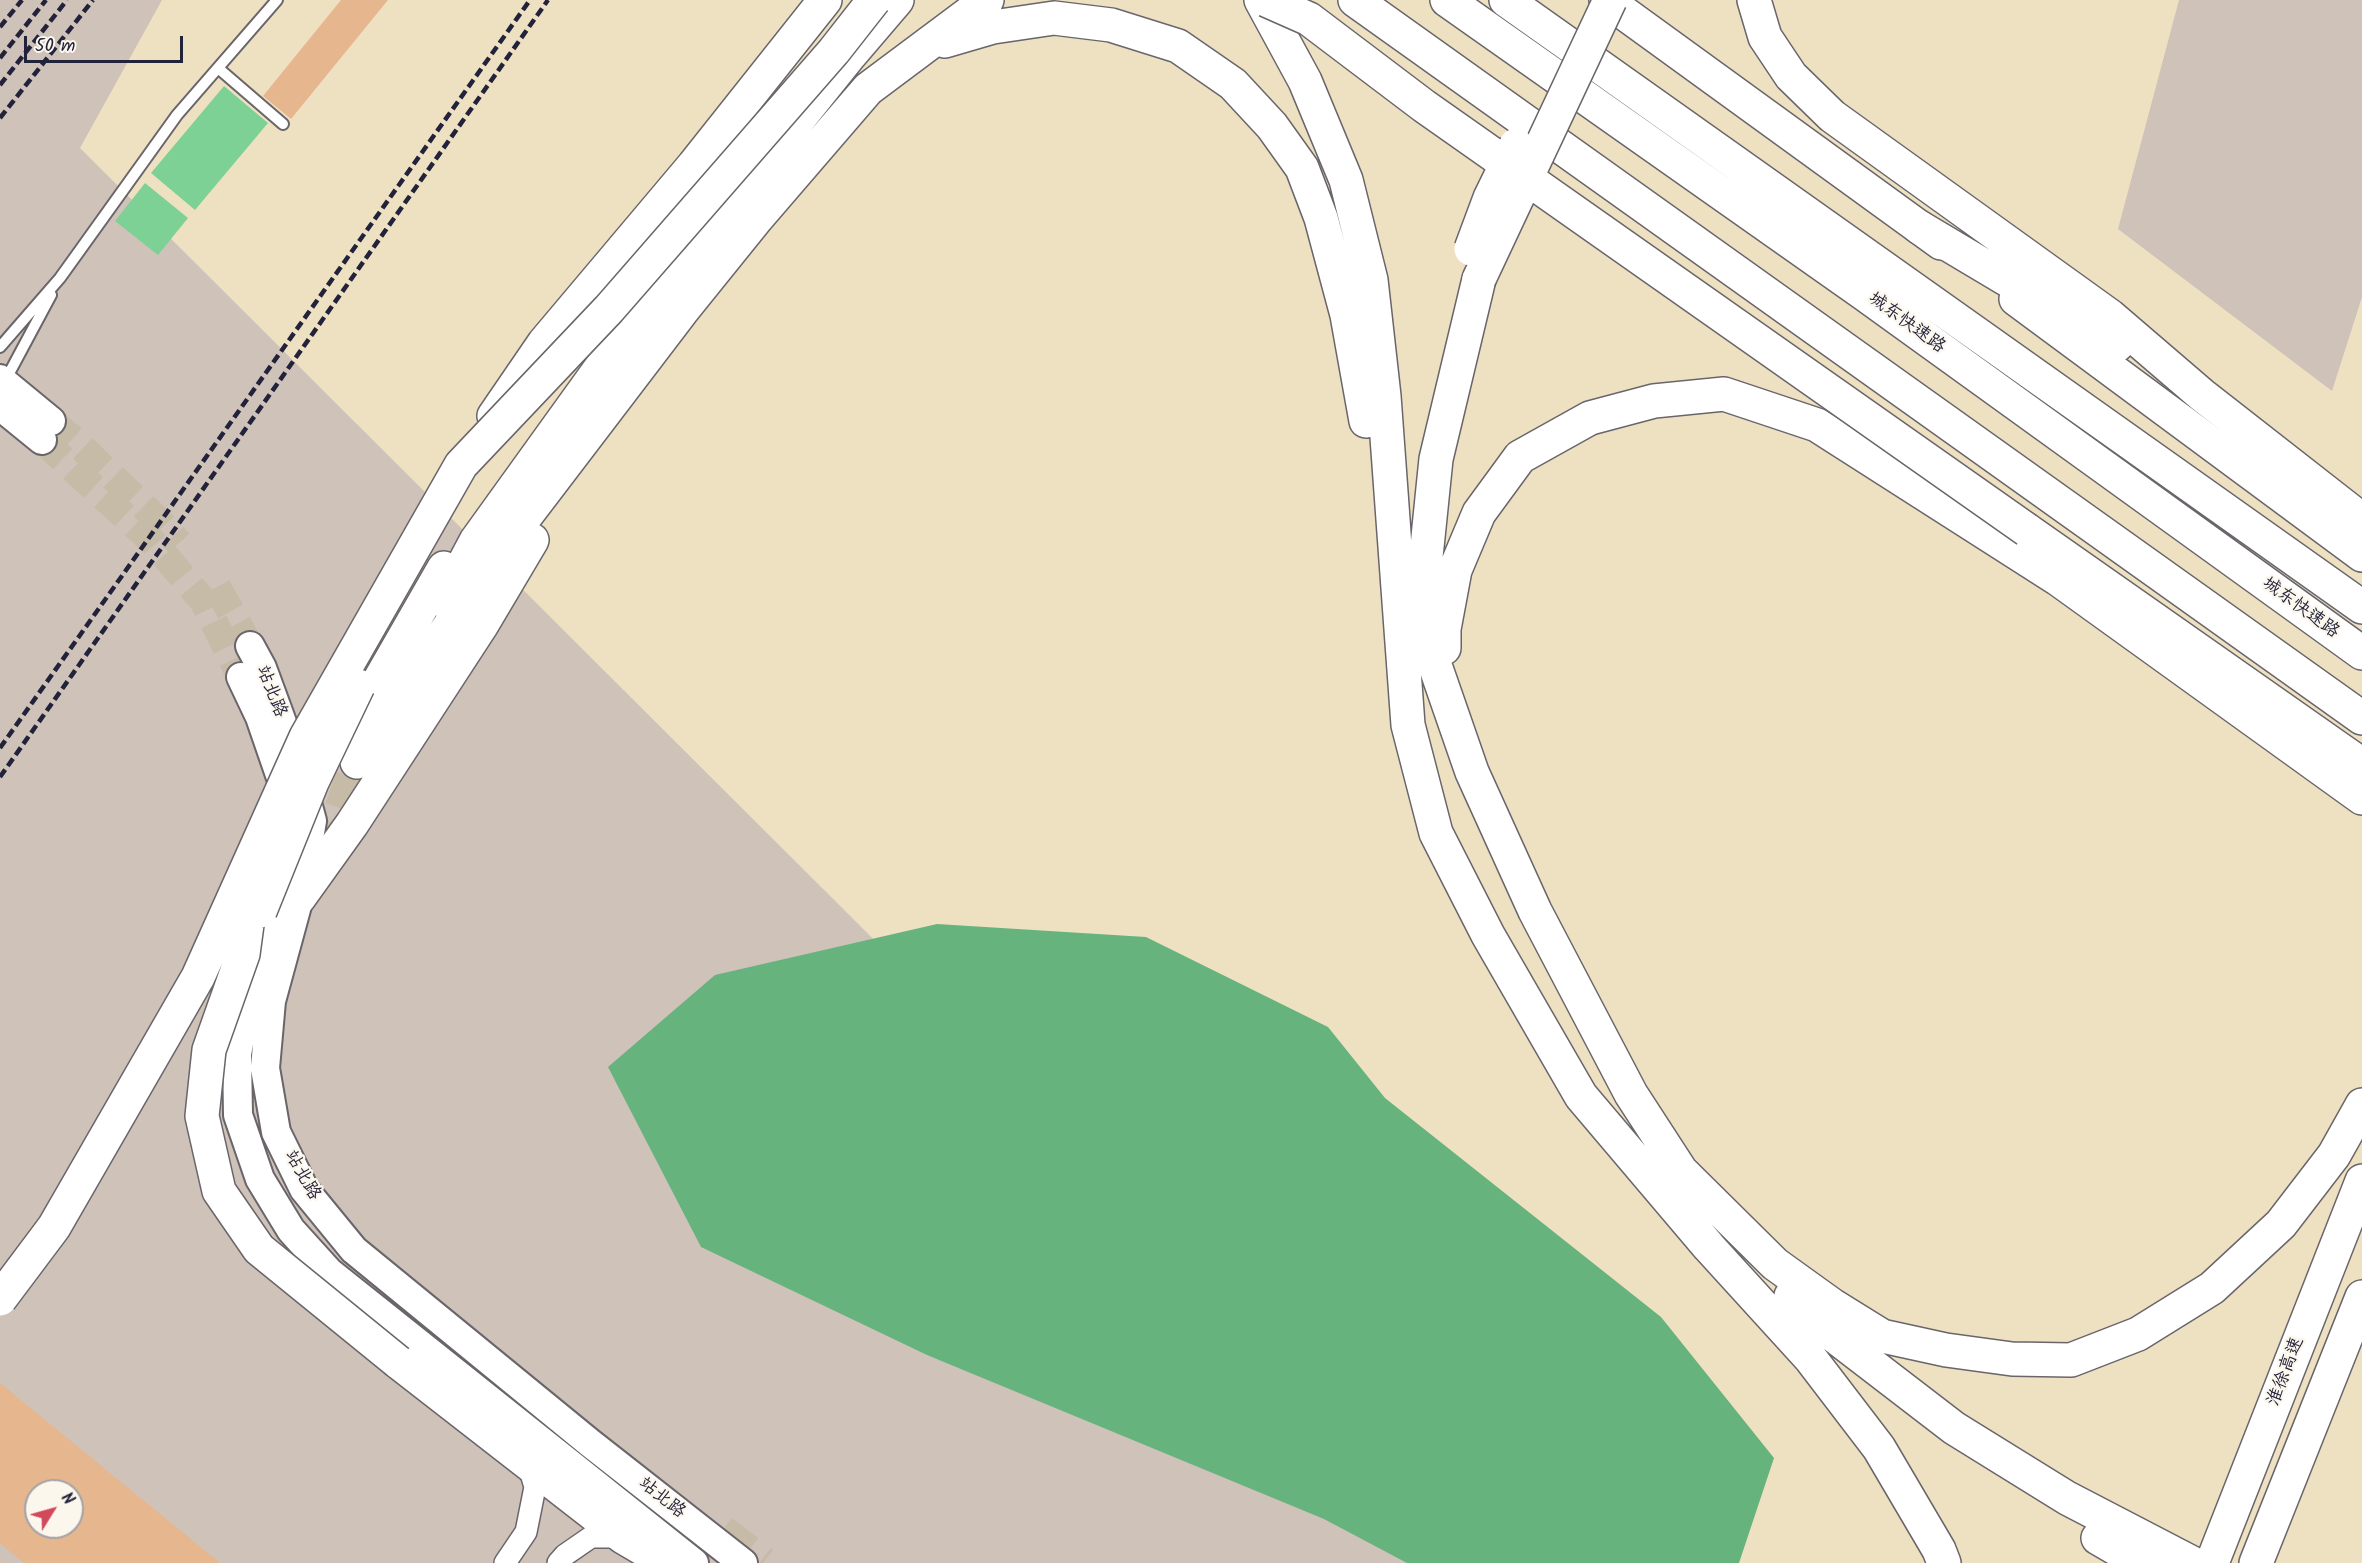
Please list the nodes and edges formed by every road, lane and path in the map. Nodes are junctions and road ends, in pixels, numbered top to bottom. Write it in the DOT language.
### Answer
graph roads {
  1 [pos="277,0"];
  2 [pos="825,0"];
  3 [pos="874,0"];
  4 [pos="897,0"];
  5 [pos="987,0"];
  6 [pos="1261,0"];
  7 [pos="1266,0"];
  8 [pos="1355,0"];
  9 [pos="1447,0"];
  10 [pos="1506,0"];
  11 [pos="1586,0"];
  12 [pos="1608,0"];
  13 [pos="1631,0"];
  14 [pos="1754,0"];
  15 [pos="921,48"];
  16 [pos="218,68"];
  17 [pos="283,124"];
  18 [pos="1546,132"];
  19 [pos="1919,227"];
  20 [pos="60,278"];
  21 [pos="1469,279"];
  22 [pos="682,311"];
  23 [pos="633,326"];
  24 [pos="591,328"];
  25 [pos="0,347"];
  26 [pos="1,389"];
  27 [pos="2202,395"];
  28 [pos="46,430"];
  29 [pos="462,465"];
  30 [pos="1393,519"];
  31 [pos="2362,520"];
  32 [pos="2362,555"];
  33 [pos="1399,601"];
  34 [pos="2362,607"];
  35 [pos="249,646"];
  36 [pos="2362,653"];
  37 [pos="241,677"];
  38 [pos="2362,718"];
  39 [pos="306,737"];
  40 [pos="2362,765"];
  41 [pos="1472,772"];
  42 [pos="2362,798"];
  43 [pos="312,821"];
  44 [pos="299,898"];
  45 [pos="243,954"];
  46 [pos="2362,1105"];
  47 [pos="2362,1180"];
  48 [pos="1710,1199"];
  49 [pos="1709,1247"];
  50 [pos="2362,1297"];
  51 [pos="0,1299"];
  52 [pos="2362,1351"];
  53 [pos="528,1463"];
  54 [pos="623,1537"];
  55 [pos="2147,1553"];
  56 [pos="505,1563"];
  57 [pos="558,1563"];
  58 [pos="667,1563"];
  59 [pos="694,1563"];
  60 [pos="743,1563"];
  61 [pos="1944,1563"];
  62 [pos="2192,1563"];
  63 [pos="2212,1563"];
  64 [pos="2256,1563"];
  65 [pos="2277,1563"];
  1 -- 16 [label="lane"];
  2 -- 29 [label="main road, bridge"];
  3 -- 24 [label="main road, bridge"];
  4 -- 23 [label="main road"];
  5 -- 15 [label="main road"];
  6 -- 30 [label="main road"];
  7 -- 40 [label="main road, bridge"];
  8 -- 38 [label="main road"];
  9 -- 36 [label="main road, 城东快速路"];
  10 -- 34 [label="main road, 城东快速路"];
  11 -- 21 [label="main road, bridge"];
  12 -- 18 [label="main road, bridge"];
  12 -- 19 [label="main road"];
  13 -- 18 [label="main road, bridge"];
  14 -- 27 [label="main road"];
  15 -- 22 [label="main road"];
  15 -- 30 [label="main road"];
  16 -- 17 [label="lane"];
  16 -- 20 [label="lane"];
  18 -- 21 [label="main road, bridge"];
  19 -- 27 [label="main road"];
  19 -- 32 [label="main road"];
  20 -- 25 [label="lane"];
  20 -- 26 [label="lane"];
  21 -- 33 [label="main road"];
  21 -- 41 [label="main road"];
  22 -- 23 [label="main road"];
  22 -- 44 [label="main road"];
  23 -- 43 [label="main road"];
  24 -- 29 [label="main road, bridge"];
  24 -- 45 [label="main road, bridge"];
  26 -- 28 [label="street"];
  27 -- 31 [label="main road"];
  29 -- 39 [label="main road, bridge"];
  30 -- 33 [label="main road"];
  33 -- 49 [label="main road"];
  35 -- 43 [label="street, 站北路"];
  37 -- 59 [label="street, 站北路"];
  39 -- 45 [label="main road, bridge"];
  39 -- 51 [label="main road, bridge"];
  41 -- 42 [label="main road"];
  41 -- 48 [label="main road"];
  43 -- 44 [label="street, 站北路"];
  44 -- 60 [label="street, 站北路"];
  45 -- 53 [label="main road, bridge"];
  46 -- 48 [label="main road"];
  47 -- 63 [label="main road, 淮徐高速"];
  48 -- 55 [label="main road"];
  49 -- 55 [label="main road"];
  49 -- 61 [label="main road"];
  50 -- 64 [label="main road"];
  52 -- 65 [label="main road"];
  53 -- 54 [label="main road"];
  53 -- 56 [label="street"];
  54 -- 57 [label="street"];
  54 -- 58 [label="main road"];
  55 -- 62 [label="main road"];
}
